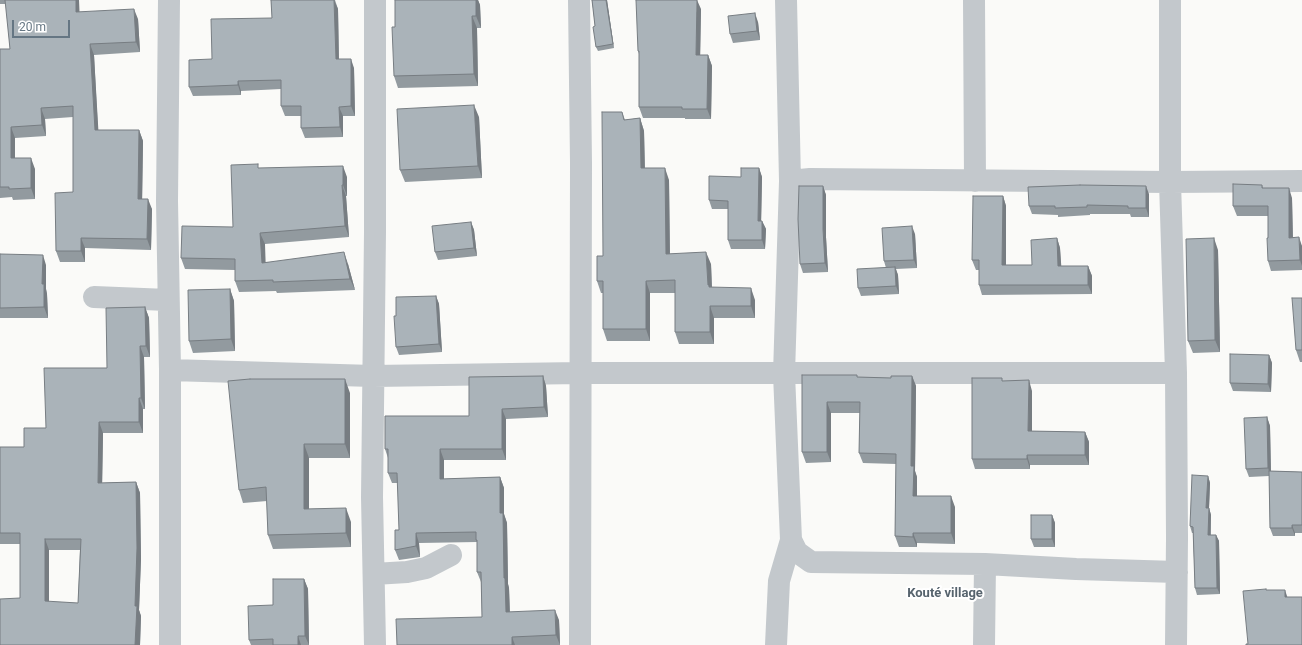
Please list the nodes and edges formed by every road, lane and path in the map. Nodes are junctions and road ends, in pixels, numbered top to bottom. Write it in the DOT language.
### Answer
graph roads {
  1 [pos="169,0"];
  2 [pos="375,0"];
  3 [pos="579,0"];
  4 [pos="786,0"];
  5 [pos="974,0"];
  6 [pos="1170,0"];
  7 [pos="790,181"];
  8 [pos="975,181"];
  9 [pos="1302,181"];
  10 [pos="1170,182"];
  11 [pos="94,296"];
  12 [pos="168,300"];
  13 [pos="170,370"];
  14 [pos="1176,372"];
  15 [pos="580,373"];
  16 [pos="784,374"];
  17 [pos="373,376"];
  18 [pos="791,540"];
  19 [pos="452,555"];
  20 [pos="985,564"];
  21 [pos="1177,572"];
  22 [pos="374,574"];
  23 [pos="170,645"];
  24 [pos="375,645"];
  25 [pos="580,645"];
  26 [pos="776,645"];
  27 [pos="984,645"];
  28 [pos="1176,645"];
  1 -- 12 [label="street"];
  2 -- 17 [label="street"];
  3 -- 15 [label="street"];
  4 -- 7 [label="street"];
  5 -- 8 [label="street"];
  6 -- 10 [label="street"];
  7 -- 8 [label="street"];
  7 -- 16 [label="street"];
  8 -- 10 [label="street"];
  9 -- 10 [label="street"];
  10 -- 14 [label="street"];
  11 -- 12 [label="street"];
  12 -- 13 [label="street"];
  13 -- 17 [label="street"];
  13 -- 23 [label="street"];
  14 -- 16 [label="street"];
  14 -- 21 [label="street"];
  15 -- 16 [label="street"];
  15 -- 17 [label="street"];
  15 -- 25 [label="street"];
  16 -- 18 [label="street"];
  17 -- 22 [label="street"];
  18 -- 20 [label="street"];
  18 -- 26 [label="street"];
  19 -- 22 [label="street"];
  20 -- 21 [label="street"];
  20 -- 27 [label="street"];
  21 -- 28 [label="street"];
  22 -- 24 [label="street"];
}
